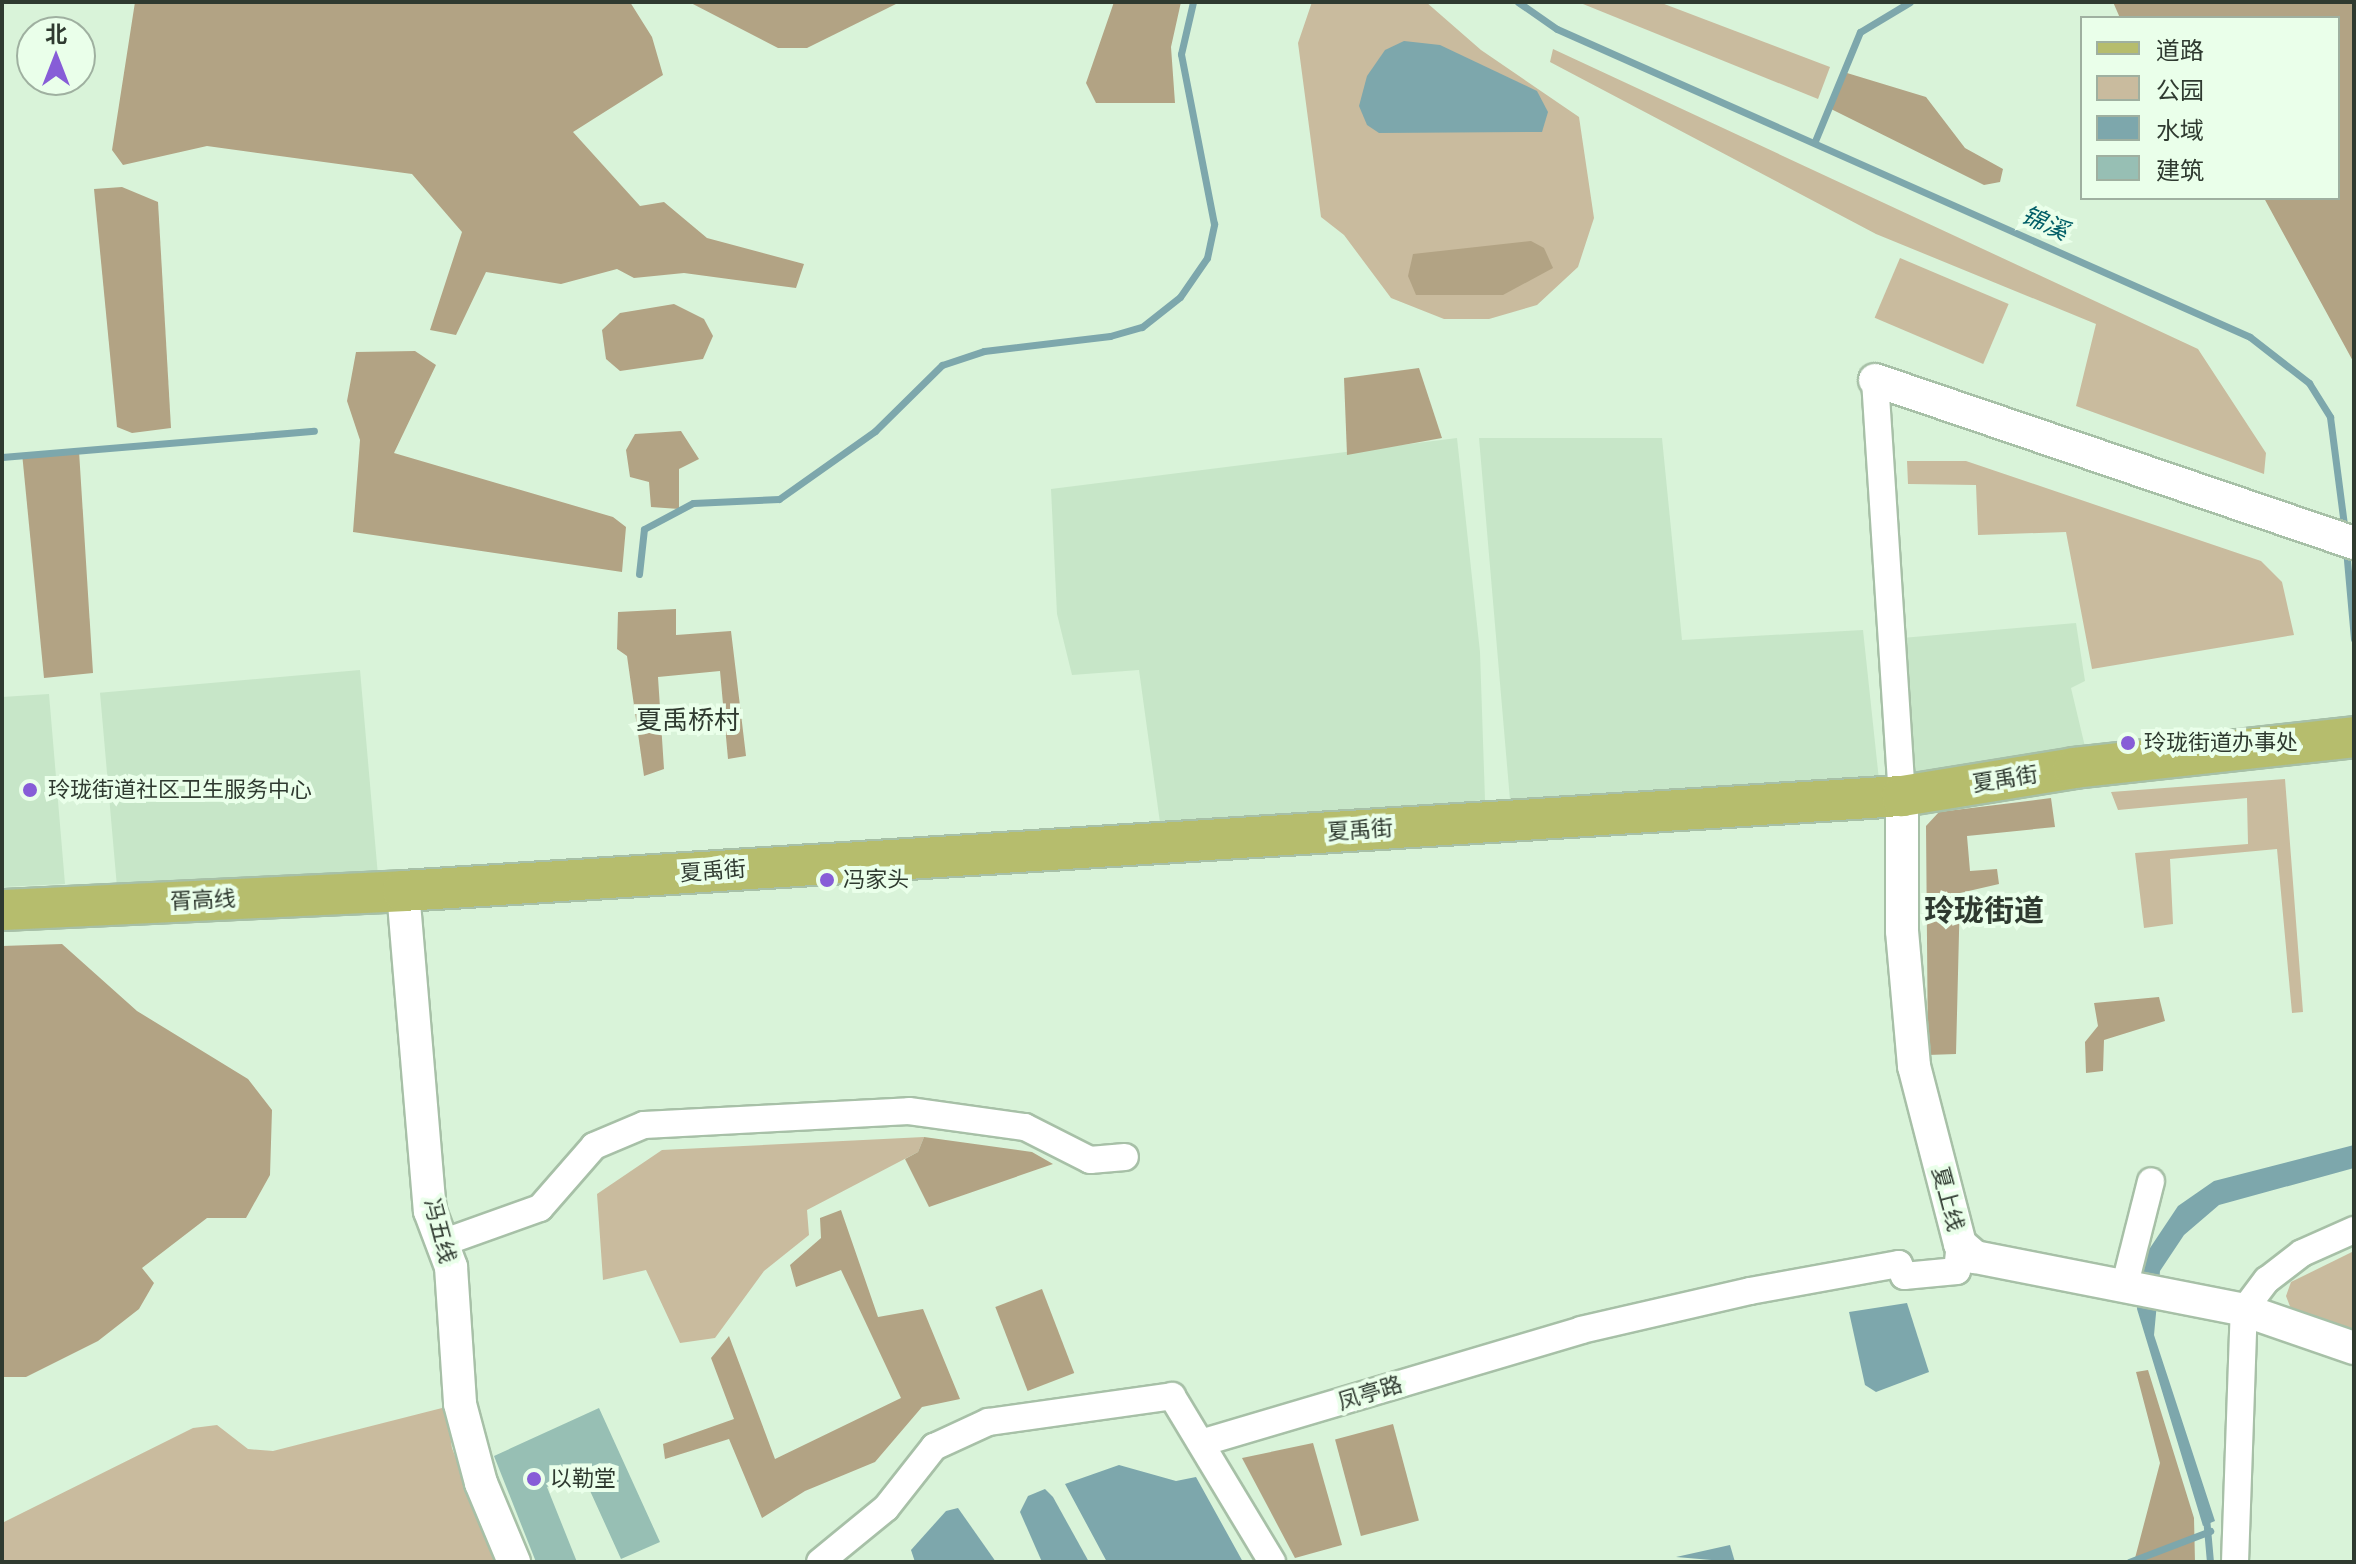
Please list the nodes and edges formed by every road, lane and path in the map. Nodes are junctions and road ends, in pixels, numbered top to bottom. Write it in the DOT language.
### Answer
graph roads {
  1 [pos="1875,380"];
  2 [pos="2354,543"];
  3 [pos="2354,737"];
  4 [pos="1902,796"];
  5 [pos="403,891"];
  6 [pos="2,910"];
  7 [pos="1125,1157"];
  8 [pos="2151,1181"];
  9 [pos="2354,1230"];
  10 [pos="442,1243"];
  11 [pos="1960,1244"];
  12 [pos="2124,1288"];
  13 [pos="2244,1310"];
  14 [pos="2354,1348"];
  15 [pos="1204,1442"];
  16 [pos="514,1562"];
  17 [pos="820,1562"];
  18 [pos="1272,1562"];
  19 [pos="2235,1562"];
  1 -- 2 [label="street"];
  1 -- 4 [label="street"];
  3 -- 4 [label="main road, 夏禹街"];
  4 -- 5 [label="main road, 夏禹街"];
  4 -- 11 [label="street, 夏上线"];
  5 -- 6 [label="main road, 胥高线"];
  5 -- 10 [label="street, 冯五线"];
  7 -- 10 [label="street"];
  8 -- 12 [label="street"];
  9 -- 13 [label="street"];
  10 -- 16 [label="street, 冯五线"];
  11 -- 12 [label="street, 夏上线"];
  11 -- 15 [label="street, 凤亭路"];
  12 -- 13 [label="street, 夏上线"];
  13 -- 14 [label="street, 夏上线"];
  13 -- 19 [label="street"];
  15 -- 17 [label="street"];
  15 -- 18 [label="street"];
}
